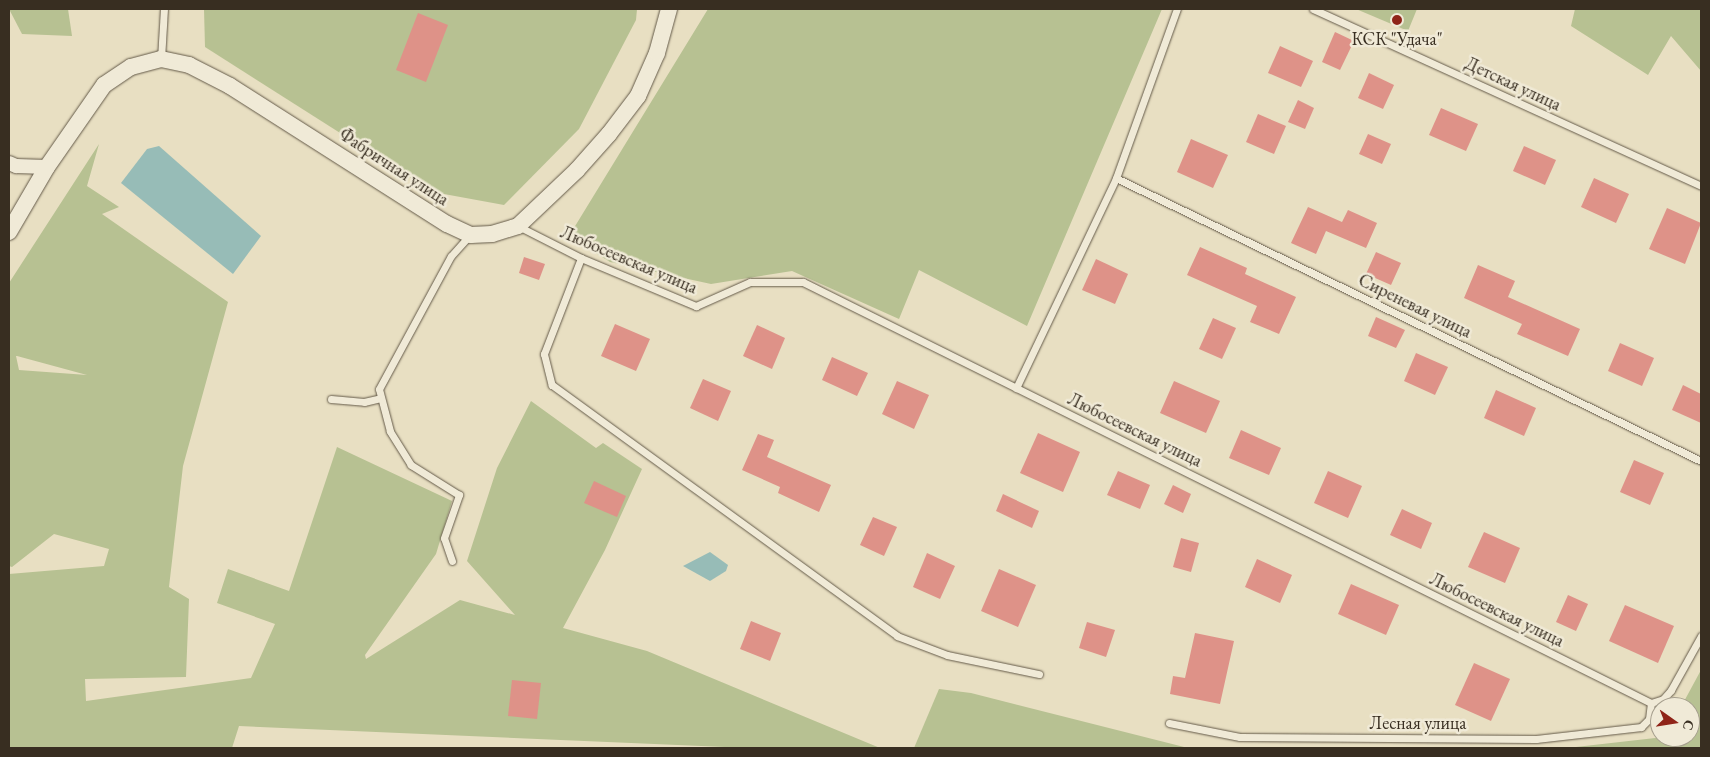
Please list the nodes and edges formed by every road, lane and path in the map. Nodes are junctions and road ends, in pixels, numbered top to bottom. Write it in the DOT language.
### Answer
graph roads {
  1 [pos="164,9"];
  2 [pos="669,9"];
  3 [pos="1177,9"];
  4 [pos="1313,9"];
  5 [pos="161,59"];
  6 [pos="9,163"];
  7 [pos="47,167"];
  8 [pos="1116,178"];
  9 [pos="1701,186"];
  10 [pos="518,226"];
  11 [pos="9,232"];
  12 [pos="471,235"];
  13 [pos="581,258"];
  14 [pos="1016,388"];
  15 [pos="381,398"];
  16 [pos="331,399"];
  17 [pos="1701,461"];
  18 [pos="452,561"];
  19 [pos="1701,636"];
  20 [pos="1039,674"];
  21 [pos="1665,697"];
  22 [pos="1650,704"];
  23 [pos="1650,712"];
  24 [pos="1169,723"];
  1 -- 5 [label="lane"];
  2 -- 10 [label="street, Фабричная улица"];
  3 -- 8 [label="lane"];
  4 -- 9 [label="lane, Детская улица"];
  5 -- 7 [label="street, Фабричная улица"];
  5 -- 12 [label="street, Фабричная улица"];
  6 -- 7 [label="street"];
  7 -- 11 [label="street, Фабричная улица"];
  8 -- 14 [label="lane"];
  8 -- 17 [label="lane, Сиреневая улица"];
  10 -- 12 [label="street, Фабричная улица"];
  10 -- 13 [label="lane, Любосеевская улица"];
  12 -- 15 [label="lane"];
  13 -- 14 [label="lane, Любосеевская улица"];
  13 -- 20 [label="lane"];
  14 -- 22 [label="lane, Любосеевская улица"];
  15 -- 16 [label="lane"];
  15 -- 18 [label="lane"];
  19 -- 21 [label="lane"];
  23 -- 24 [label="lane, Лесная улица"];
}
